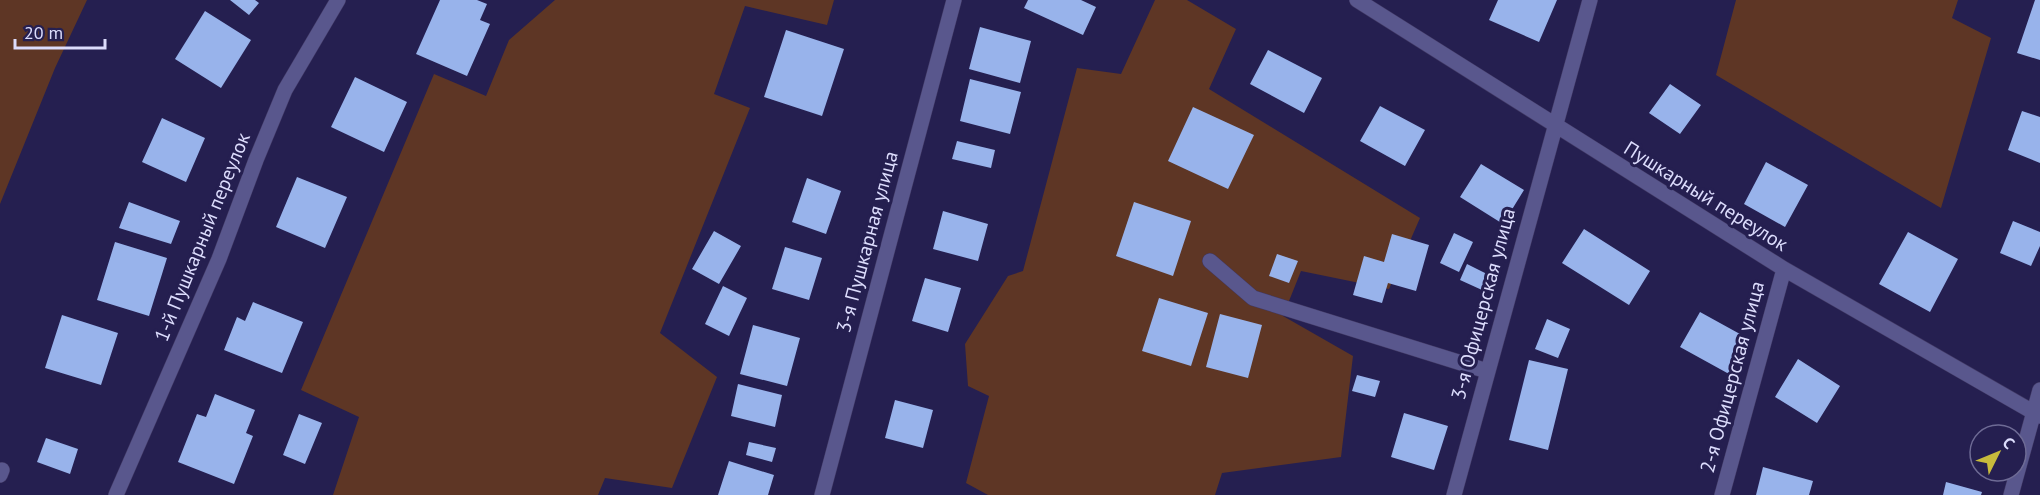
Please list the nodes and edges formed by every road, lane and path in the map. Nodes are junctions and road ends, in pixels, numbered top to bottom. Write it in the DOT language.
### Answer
graph roads {
  1 [pos="338,0"];
  2 [pos="954,0"];
  3 [pos="1357,0"];
  4 [pos="1590,0"];
  5 [pos="1554,124"];
  6 [pos="1210,261"];
  7 [pos="1784,269"];
  8 [pos="1487,370"];
  9 [pos="2040,390"];
  10 [pos="2036,414"];
  11 [pos="116,495"];
  12 [pos="822,495"];
  13 [pos="1454,495"];
  14 [pos="1722,495"];
  15 [pos="2011,495"];
  1 -- 11 [label="street, 1-й Пушкарный переулок"];
  2 -- 12 [label="street, 3-я Пушкарная улица"];
  3 -- 5 [label="street, Пушкарный переулок"];
  4 -- 5 [label="street, 3-я Офицерская улица"];
  5 -- 7 [label="street, Пушкарный переулок"];
  5 -- 8 [label="street, 3-я Офицерская улица"];
  6 -- 8 [label="street"];
  7 -- 10 [label="street, Пушкарный переулок"];
  7 -- 14 [label="street, 2-я Офицерская улица"];
  8 -- 13 [label="street, 3-я Офицерская улица"];
  9 -- 10 [label="street"];
  10 -- 15 [label="street"];
}
